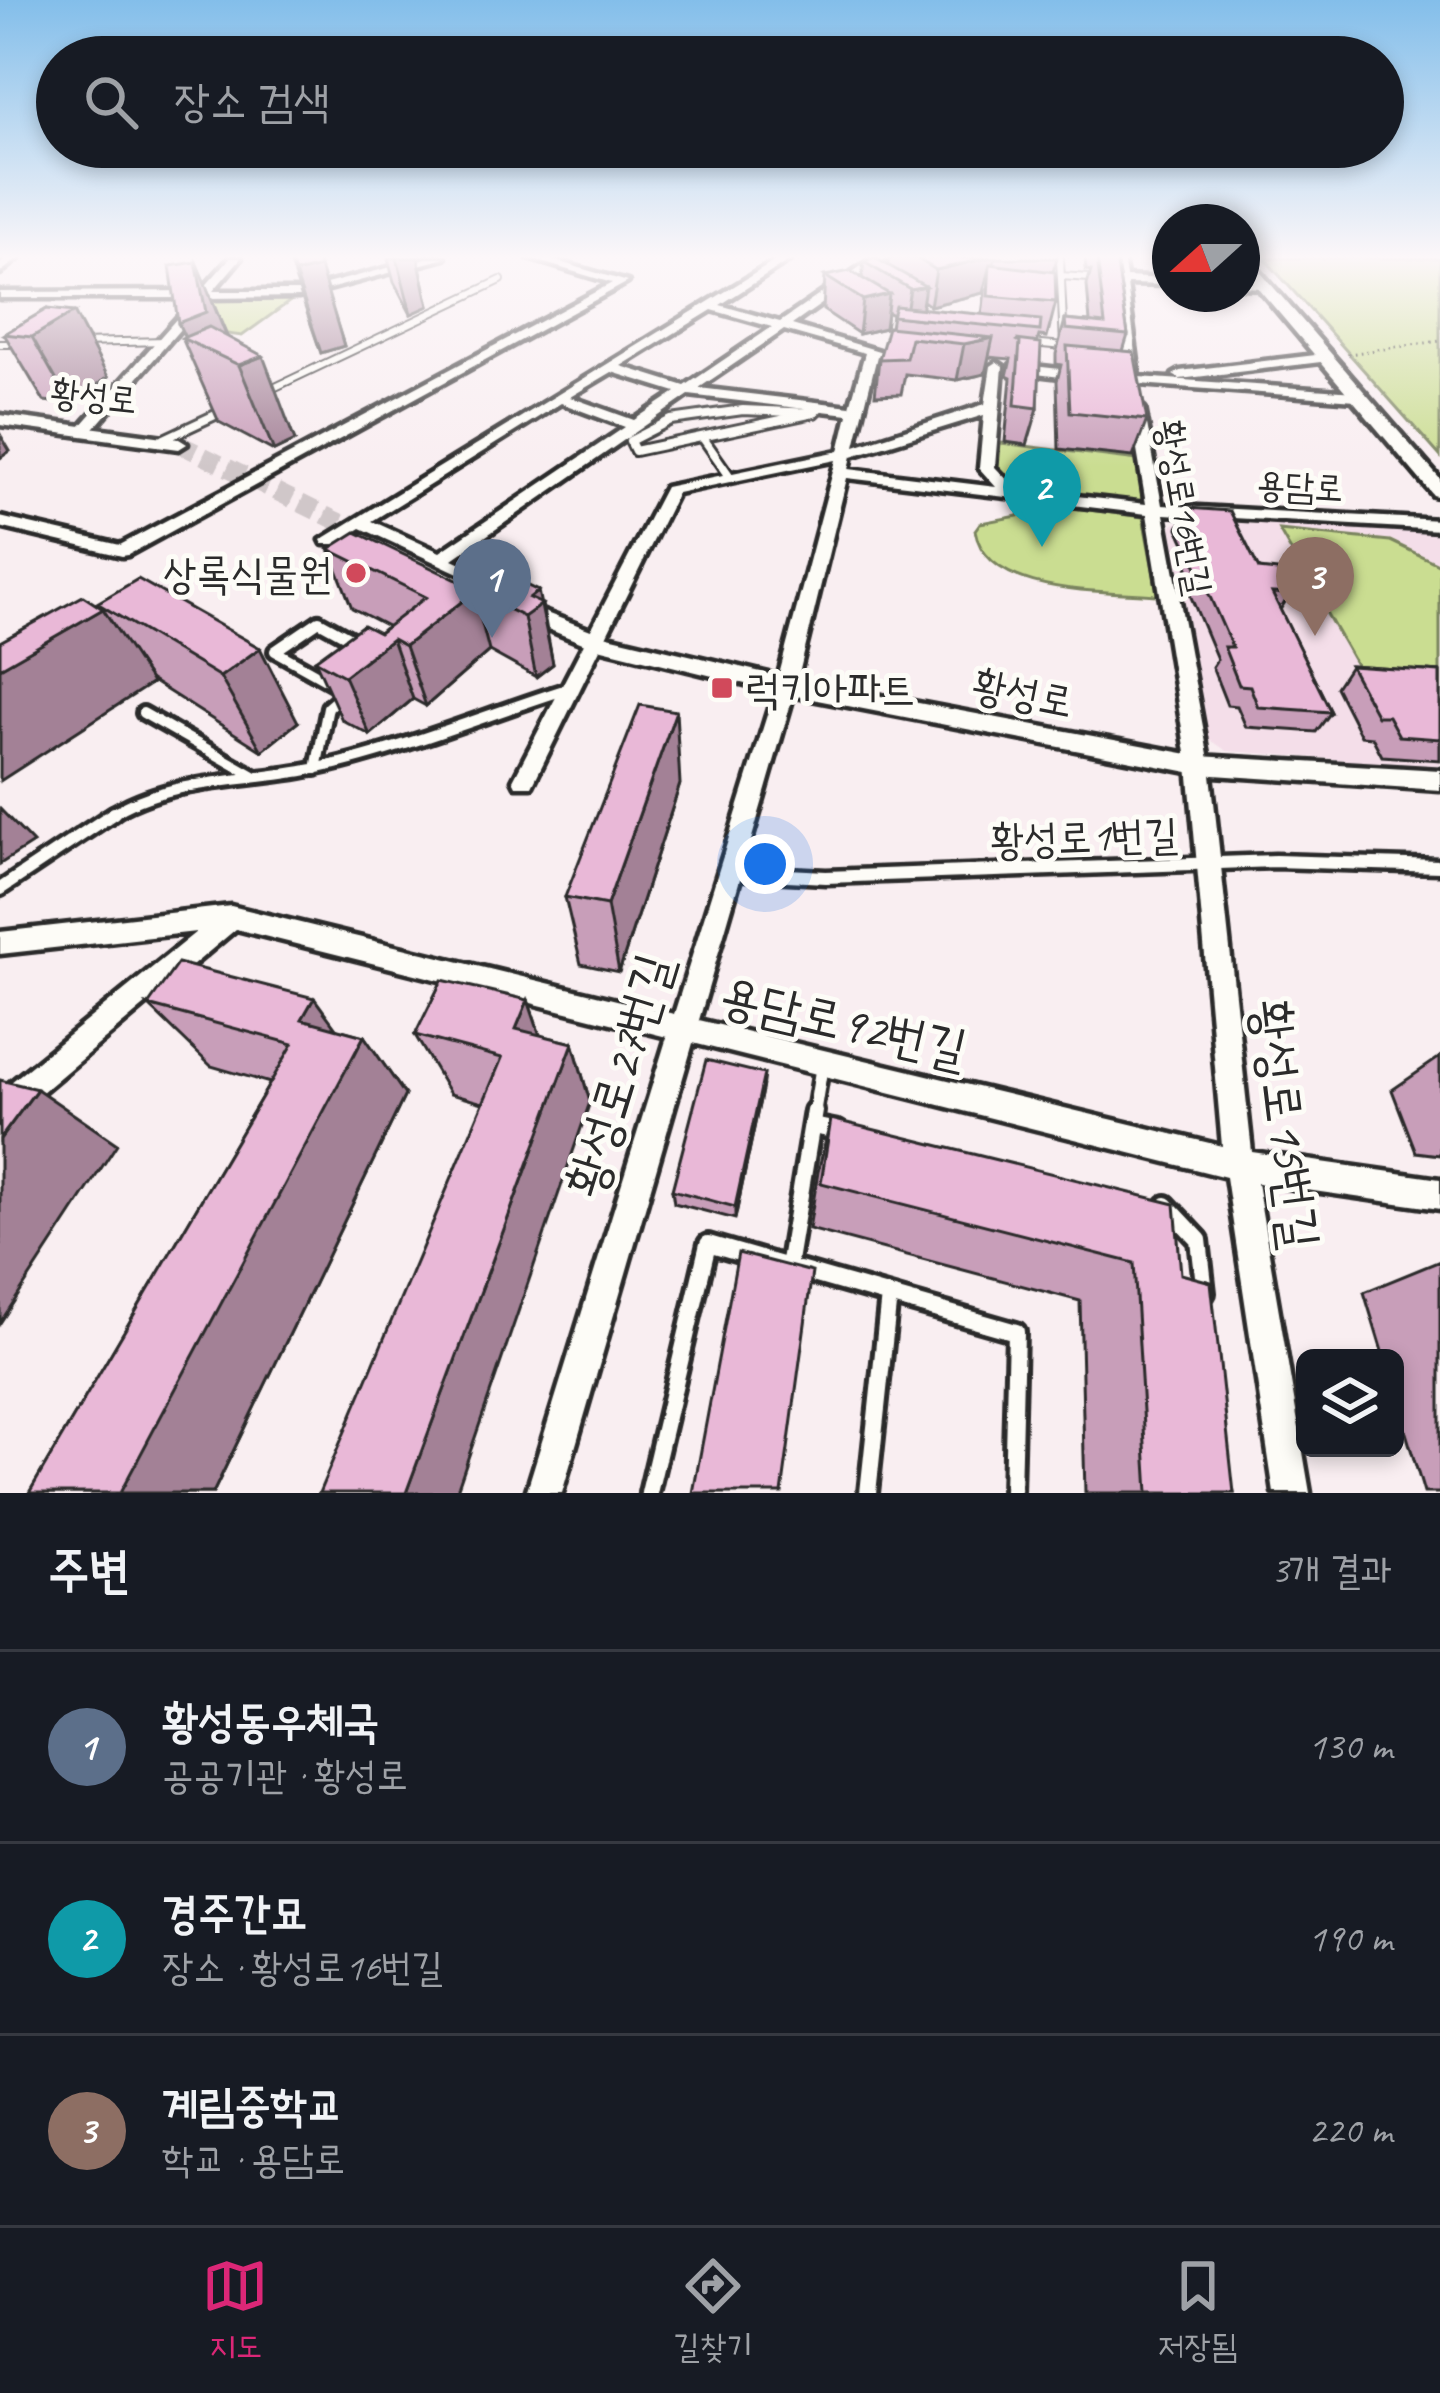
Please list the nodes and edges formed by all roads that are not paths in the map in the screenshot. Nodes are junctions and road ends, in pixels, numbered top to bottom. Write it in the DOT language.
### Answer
graph roads {
  1 [pos="177,328"];
  2 [pos="400,328"];
  3 [pos="537,328"];
  4 [pos="675,328"];
  5 [pos="776,328"];
  6 [pos="784,328"];
  7 [pos="1063,328"];
  8 [pos="1125,328"];
  9 [pos="1299,328"];
  10 [pos="166,341"];
  11 [pos="1018,342"];
  12 [pos="72,343"];
  13 [pos="0,344"];
  14 [pos="25,344"];
  15 [pos="872,353"];
  16 [pos="892,355"];
  17 [pos="1324,358"];
  18 [pos="976,364"];
  19 [pos="997,366"];
  20 [pos="609,367"];
  21 [pos="1132,381"];
  22 [pos="687,391"];
  23 [pos="1356,396"];
  24 [pos="559,398"];
  25 [pos="248,399"];
  26 [pos="992,406"];
  27 [pos="227,409"];
  28 [pos="817,410"];
  29 [pos="854,411"];
  30 [pos="0,420"];
  31 [pos="637,425"];
  32 [pos="84,431"];
  33 [pos="703,438"];
  34 [pos="171,442"];
  35 [pos="840,464"];
  36 [pos="731,478"];
  37 [pos="1440,491"];
  38 [pos="1011,493"];
  39 [pos="1157,510"];
  40 [pos="360,521"];
  41 [pos="0,522"];
  42 [pos="1440,525"];
  43 [pos="356,546"];
  44 [pos="441,559"];
  45 [pos="502,605"];
  46 [pos="598,640"];
  47 [pos="372,650"];
  48 [pos="785,686"];
  49 [pos="571,688"];
  50 [pos="143,713"];
  51 [pos="1198,765"];
  52 [pos="316,769"];
  53 [pos="259,778"];
  54 [pos="524,780"];
  55 [pos="1440,780"];
  56 [pos="1209,865"];
  57 [pos="1440,866"];
  58 [pos="731,872"];
  59 [pos="0,889"];
  60 [pos="231,917"];
  61 [pos="0,943"];
  62 [pos="679,1031"];
  63 [pos="822,1065"];
  64 [pos="0,1108"];
  65 [pos="813,1126"];
  66 [pos="860,1136"];
  67 [pos="1239,1165"];
  68 [pos="1440,1194"];
  69 [pos="1138,1196"];
  70 [pos="788,1267"];
  71 [pos="889,1296"];
  72 [pos="1207,1309"];
  73 [pos="544,1493"];
  74 [pos="649,1493"];
  75 [pos="868,1493"];
  76 [pos="1012,1493"];
  77 [pos="1292,1493"];
  1 -- 10 [label="street"];
  2 -- 25 [label="lane"];
  3 -- 41 [label="street"];
  4 -- 20 [label="street"];
  5 -- 22 [label="street"];
  6 -- 15 [label="street"];
  7 -- 11 [label="lane"];
  8 -- 21 [label="street, 황성로16번길"];
  9 -- 17 [label="main road, 용담로"];
  10 -- 12 [label="lane"];
  10 -- 32 [label="street"];
  13 -- 14 [label="lane"];
  15 -- 16 [label="street"];
  15 -- 29 [label="street, 황성로27번길"];
  17 -- 21 [label="street"];
  17 -- 23 [label="main road, 용담로"];
  18 -- 19 [label="street"];
  19 -- 21 [label="street"];
  19 -- 26 [label="street"];
  20 -- 22 [label="street"];
  20 -- 24 [label="street"];
  21 -- 23 [label="street"];
  21 -- 39 [label="street, 황성로16번길"];
  22 -- 28 [label="street"];
  22 -- 31 [label="street"];
  23 -- 37 [label="main road, 용담로"];
  24 -- 31 [label="street"];
  24 -- 40 [label="street"];
  26 -- 35 [label="street"];
  26 -- 38 [label="street"];
  27 -- 34 [label="lane"];
  28 -- 29 [label="street"];
  28 -- 33 [label="lane"];
  28 -- 33 [label="lane"];
  29 -- 35 [label="street, 황성로27번길"];
  30 -- 32 [label="street, 황성로"];
  31 -- 44 [label="street"];
  32 -- 34 [label="street, 황성로"];
  33 -- 36 [label="lane"];
  35 -- 36 [label="street"];
  35 -- 38 [label="street, 용담로"];
  35 -- 48 [label="street, 황성로27번길"];
  36 -- 46 [label="street"];
  38 -- 39 [label="street, 용담로"];
  39 -- 42 [label="street, 용담로"];
  39 -- 51 [label="street, 황성로16번길"];
  40 -- 43 [label="street"];
  40 -- 44 [label="street"];
  44 -- 45 [label="street"];
  45 -- 46 [label="street, 황성로"];
  46 -- 48 [label="street, 황성로"];
  46 -- 49 [label="street"];
  47 -- 52 [label="lane"];
  48 -- 51 [label="street, 황성로"];
  48 -- 58 [label="street, 황성로27번길"];
  49 -- 52 [label="lane"];
  49 -- 54 [label="street"];
  50 -- 53 [label="lane"];
  51 -- 55 [label="street, 황성로"];
  51 -- 56 [label="street, 황성로15번길"];
  52 -- 53 [label="lane"];
  53 -- 59 [label="lane"];
  56 -- 57 [label="lane, 황성로1번길"];
  56 -- 58 [label="lane, 황성로1번길"];
  56 -- 67 [label="street, 황성로15번길"];
  58 -- 62 [label="street, 황성로27번길"];
  60 -- 61 [label="street, 용담로92번길"];
  60 -- 62 [label="street, 용담로92번길"];
  60 -- 64 [label="street"];
  62 -- 63 [label="street, 용담로92번길"];
  62 -- 73 [label="street, 황성로27번길"];
  63 -- 65 [label="lane"];
  63 -- 67 [label="street, 용담로92번길"];
  65 -- 66 [label="lane"];
  65 -- 70 [label="lane"];
  67 -- 68 [label="street, 용담로92번길"];
  67 -- 77 [label="street, 황성로15번길"];
  69 -- 72 [label="lane"];
  70 -- 71 [label="lane"];
  70 -- 74 [label="lane"];
  71 -- 75 [label="lane"];
  71 -- 76 [label="lane"];
}
